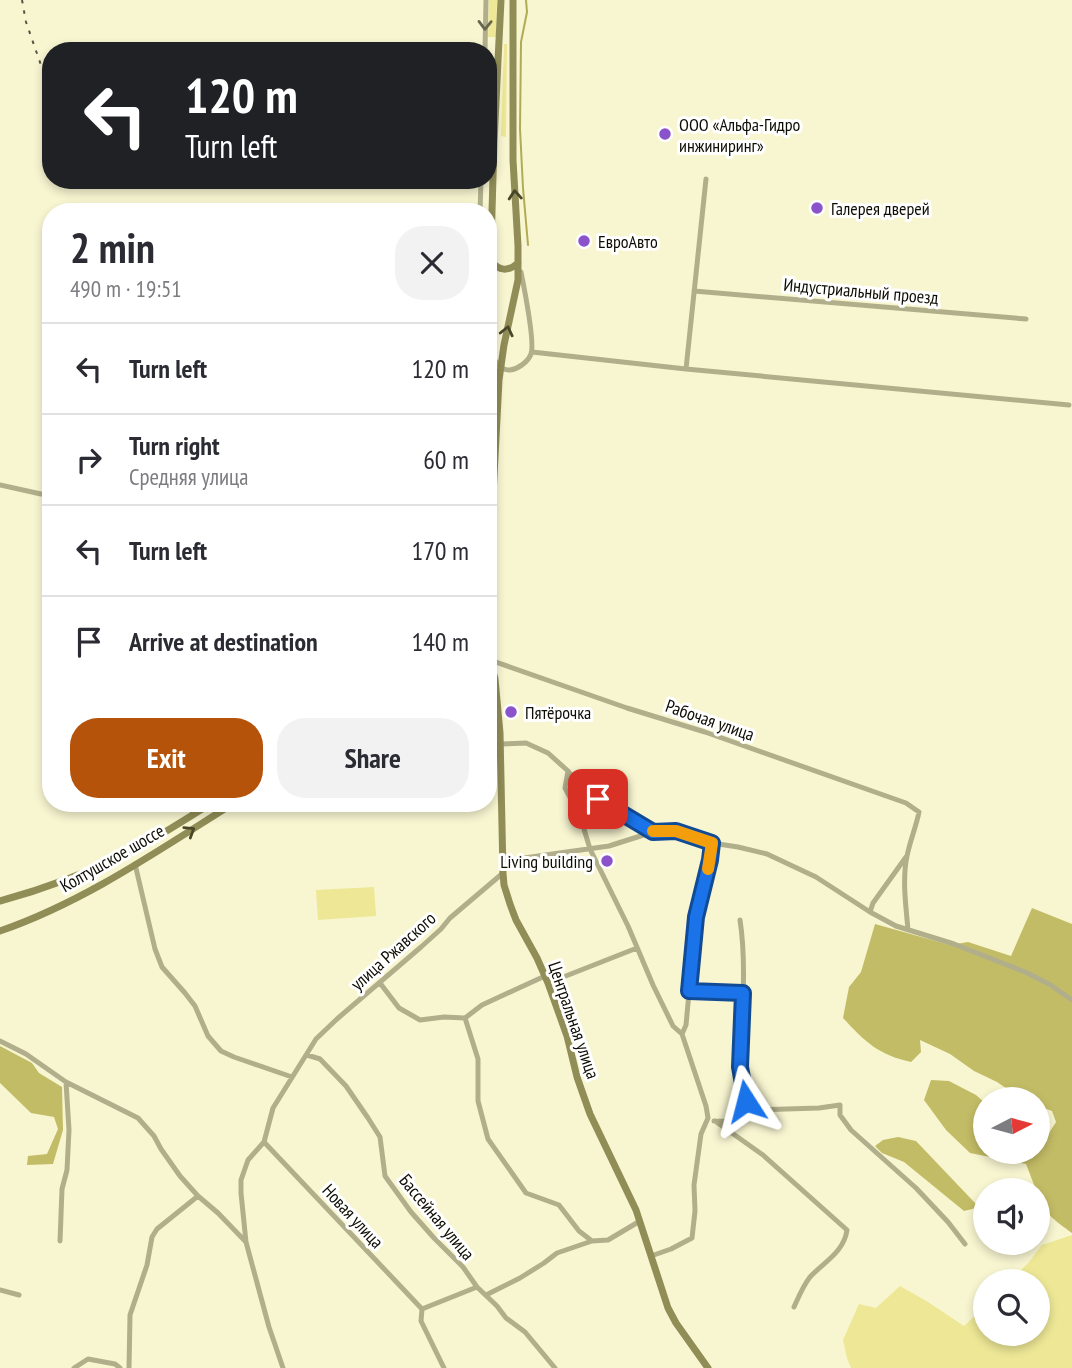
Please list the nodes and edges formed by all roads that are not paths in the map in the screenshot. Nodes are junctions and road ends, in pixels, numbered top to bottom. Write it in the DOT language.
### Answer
graph roads {
  1 [pos="486,0"];
  2 [pos="501,0"];
  3 [pos="513,0"];
  4 [pos="485,42"];
  5 [pos="497,104"];
  6 [pos="706,179"];
  7 [pos="518,263"];
  8 [pos="497,268"];
  9 [pos="694,291"];
  10 [pos="1026,320"];
  11 [pos="532,352"];
  12 [pos="497,363"];
  13 [pos="501,368"];
  14 [pos="686,369"];
  15 [pos="1069,405"];
  16 [pos="497,433"];
  17 [pos="0,485"];
  18 [pos="42,494"];
  19 [pos="497,663"];
  20 [pos="497,701"];
  21 [pos="501,744"];
  22 [pos="568,771"];
  23 [pos="198,812"];
  24 [pos="219,812"];
  25 [pos="653,832"];
  26 [pos="712,843"];
  27 [pos="590,849"];
  28 [pos="907,856"];
  29 [pos="503,861"];
  30 [pos="135,864"];
  31 [pos="503,873"];
  32 [pos="0,901"];
  33 [pos="870,912"];
  34 [pos="740,920"];
  35 [pos="908,930"];
  36 [pos="0,931"];
  37 [pos="637,948"];
  38 [pos="546,979"];
  39 [pos="380,984"];
  40 [pos="689,991"];
  41 [pos="743,993"];
  42 [pos="1072,1000"];
  43 [pos="465,1018"];
  44 [pos="682,1034"];
  45 [pos="0,1041"];
  46 [pos="307,1055"];
  47 [pos="292,1077"];
  48 [pos="66,1082"];
  49 [pos="750,1110"];
  50 [pos="711,1120"];
  51 [pos="264,1142"];
  52 [pos="198,1196"];
  53 [pos="640,1221"];
  54 [pos="60,1241"];
  55 [pos="592,1241"];
  56 [pos="246,1242"];
  57 [pos="965,1244"];
  58 [pos="651,1256"];
  59 [pos="477,1287"];
  60 [pos="0,1290"];
  61 [pos="486,1294"];
  62 [pos="19,1295"];
  63 [pos="794,1307"];
  64 [pos="422,1309"];
  65 [pos="74,1368"];
  66 [pos="120,1368"];
  67 [pos="129,1368"];
  68 [pos="283,1368"];
  69 [pos="444,1368"];
  70 [pos="555,1368"];
  71 [pos="708,1368"];
  1 -- 4 [label="street, one-way"];
  2 -- 5 [label="main road"];
  7 -- 3 [label="main road, one-way"];
  6 -- 9 [label="street"];
  7 -- 8 [label="main road"];
  7 -- 11 [label="street"];
  13 -- 7 [label="main road, one-way"];
  9 -- 10 [label="street, Индустриальный проезд"];
  9 -- 14 [label="street"];
  11 -- 13 [label="street"];
  11 -- 14 [label="street"];
  12 -- 13 [label="street"];
  13 -- 16 [label="main road"];
  14 -- 15 [label="street"];
  17 -- 18 [label="street"];
  19 -- 28 [label="street, Рабочая улица"];
  20 -- 21 [label="main road, Центральная улица"];
  21 -- 22 [label="street"];
  21 -- 29 [label="main road, Центральная улица"];
  22 -- 25 [label="street"];
  22 -- 27 [label="street"];
  23 -- 32 [label="main road, Колтушское шоссе"];
  30 -- 24 [label="main road, Колтушское шоссе, one-way"];
  25 -- 26 [label="street"];
  25 -- 27 [label="street"];
  26 -- 33 [label="street"];
  26 -- 40 [label="street"];
  27 -- 29 [label="street"];
  27 -- 37 [label="street"];
  28 -- 33 [label="street"];
  28 -- 35 [label="street"];
  29 -- 31 [label="main road, Центральная улица"];
  30 -- 36 [label="main road, Колтушское шоссе"];
  30 -- 47 [label="street"];
  31 -- 38 [label="main road, Центральная улица"];
  31 -- 39 [label="street, улица Ржавского"];
  33 -- 35 [label="street"];
  34 -- 41 [label="street"];
  35 -- 42 [label="street"];
  37 -- 38 [label="street"];
  37 -- 44 [label="street"];
  38 -- 43 [label="street"];
  38 -- 53 [label="main road, Центральная улица"];
  39 -- 43 [label="street"];
  39 -- 46 [label="street, улица Ржавского"];
  40 -- 41 [label="street"];
  40 -- 44 [label="street"];
  41 -- 49 [label="street"];
  43 -- 55 [label="street"];
  44 -- 50 [label="street"];
  45 -- 48 [label="street"];
  46 -- 47 [label="street, улица Ржавского"];
  46 -- 59 [label="street, Бассейная улица"];
  47 -- 51 [label="street, улица Ржавского"];
  48 -- 52 [label="street"];
  48 -- 54 [label="street"];
  49 -- 50 [label="street"];
  49 -- 57 [label="street"];
  50 -- 58 [label="street"];
  50 -- 63 [label="street"];
  51 -- 56 [label="street, улица Ржавского"];
  51 -- 64 [label="street, Новая улица"];
  52 -- 56 [label="street"];
  52 -- 67 [label="street"];
  53 -- 55 [label="street"];
  53 -- 58 [label="main road, Центральная улица"];
  55 -- 61 [label="street"];
  56 -- 68 [label="street, улица Ржавского"];
  58 -- 71 [label="main road, Центральная улица"];
  59 -- 61 [label="street, Бассейная улица"];
  59 -- 64 [label="street"];
  60 -- 62 [label="street"];
  61 -- 70 [label="street, Бассейная улица"];
  64 -- 69 [label="street"];
  65 -- 66 [label="street"];
}
